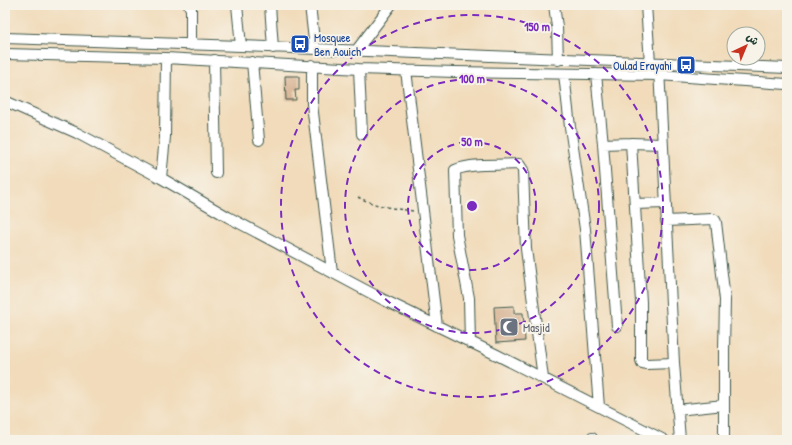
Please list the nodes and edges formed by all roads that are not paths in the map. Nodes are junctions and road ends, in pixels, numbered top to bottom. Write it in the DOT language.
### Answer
graph roads {
  1 [pos="189,5"];
  2 [pos="237,5"];
  3 [pos="270,5"];
  4 [pos="310,5"];
  5 [pos="391,5"];
  6 [pos="554,5"];
  7 [pos="646,5"];
  8 [pos="5,38"];
  9 [pos="191,45"];
  10 [pos="241,46"];
  11 [pos="273,48"];
  12 [pos="315,50"];
  13 [pos="356,51"];
  14 [pos="5,54"];
  15 [pos="495,57"];
  16 [pos="166,58"];
  17 [pos="214,60"];
  18 [pos="558,60"];
  19 [pos="252,62"];
  20 [pos="654,64"];
  21 [pos="312,65"];
  22 [pos="359,68"];
  23 [pos="787,68"];
  24 [pos="406,70"];
  25 [pos="495,73"];
  26 [pos="564,74"];
  27 [pos="596,74"];
  28 [pos="659,75"];
  29 [pos="787,84"];
  30 [pos="5,101"];
  31 [pos="362,134"];
  32 [pos="259,140"];
  33 [pos="631,143"];
  34 [pos="603,144"];
  35 [pos="662,144"];
  36 [pos="216,173"];
  37 [pos="161,178"];
  38 [pos="666,203"];
  39 [pos="635,204"];
  40 [pos="666,221"];
  41 [pos="332,272"];
  42 [pos="437,326"];
  43 [pos="617,326"];
  44 [pos="470,343"];
  45 [pos="674,363"];
  46 [pos="543,378"];
  47 [pos="724,405"];
  48 [pos="599,407"];
  49 [pos="677,410"];
  50 [pos="664,440"];
  51 [pos="680,440"];
  52 [pos="724,440"];
  1 -- 9 [label="street"];
  2 -- 10 [label="street"];
  3 -- 11 [label="street"];
  4 -- 12 [label="street"];
  5 -- 13 [label="street"];
  6 -- 18 [label="street"];
  7 -- 20 [label="street"];
  8 -- 9 [label="street"];
  9 -- 10 [label="street"];
  10 -- 11 [label="street"];
  11 -- 12 [label="street"];
  12 -- 13 [label="street"];
  13 -- 15 [label="street"];
  14 -- 16 [label="street"];
  15 -- 18 [label="street"];
  15 -- 25 [label="street"];
  16 -- 17 [label="street"];
  16 -- 37 [label="street"];
  17 -- 19 [label="street"];
  17 -- 36 [label="street"];
  18 -- 20 [label="street"];
  19 -- 21 [label="street"];
  19 -- 32 [label="street"];
  20 -- 23 [label="street"];
  20 -- 28 [label="street"];
  21 -- 22 [label="street"];
  21 -- 41 [label="street"];
  22 -- 24 [label="street"];
  22 -- 31 [label="street"];
  24 -- 25 [label="street"];
  24 -- 42 [label="street"];
  25 -- 26 [label="street"];
  26 -- 27 [label="street"];
  26 -- 48 [label="street"];
  27 -- 28 [label="street"];
  27 -- 34 [label="street"];
  28 -- 29 [label="street"];
  28 -- 35 [label="street"];
  30 -- 37 [label="street"];
  33 -- 34 [label="street"];
  33 -- 35 [label="street"];
  33 -- 39 [label="street"];
  34 -- 43 [label="street"];
  35 -- 38 [label="street"];
  37 -- 41 [label="street"];
  38 -- 39 [label="street"];
  38 -- 40 [label="street"];
  39 -- 45 [label="street"];
  40 -- 45 [label="street"];
  40 -- 47 [label="street"];
  41 -- 42 [label="street"];
  42 -- 44 [label="street"];
  44 -- 46 [label="street"];
  44 -- 46 [label="street"];
  45 -- 49 [label="street"];
  46 -- 48 [label="street"];
  47 -- 49 [label="street"];
  47 -- 52 [label="street"];
  48 -- 50 [label="street"];
  49 -- 51 [label="street"];
}
